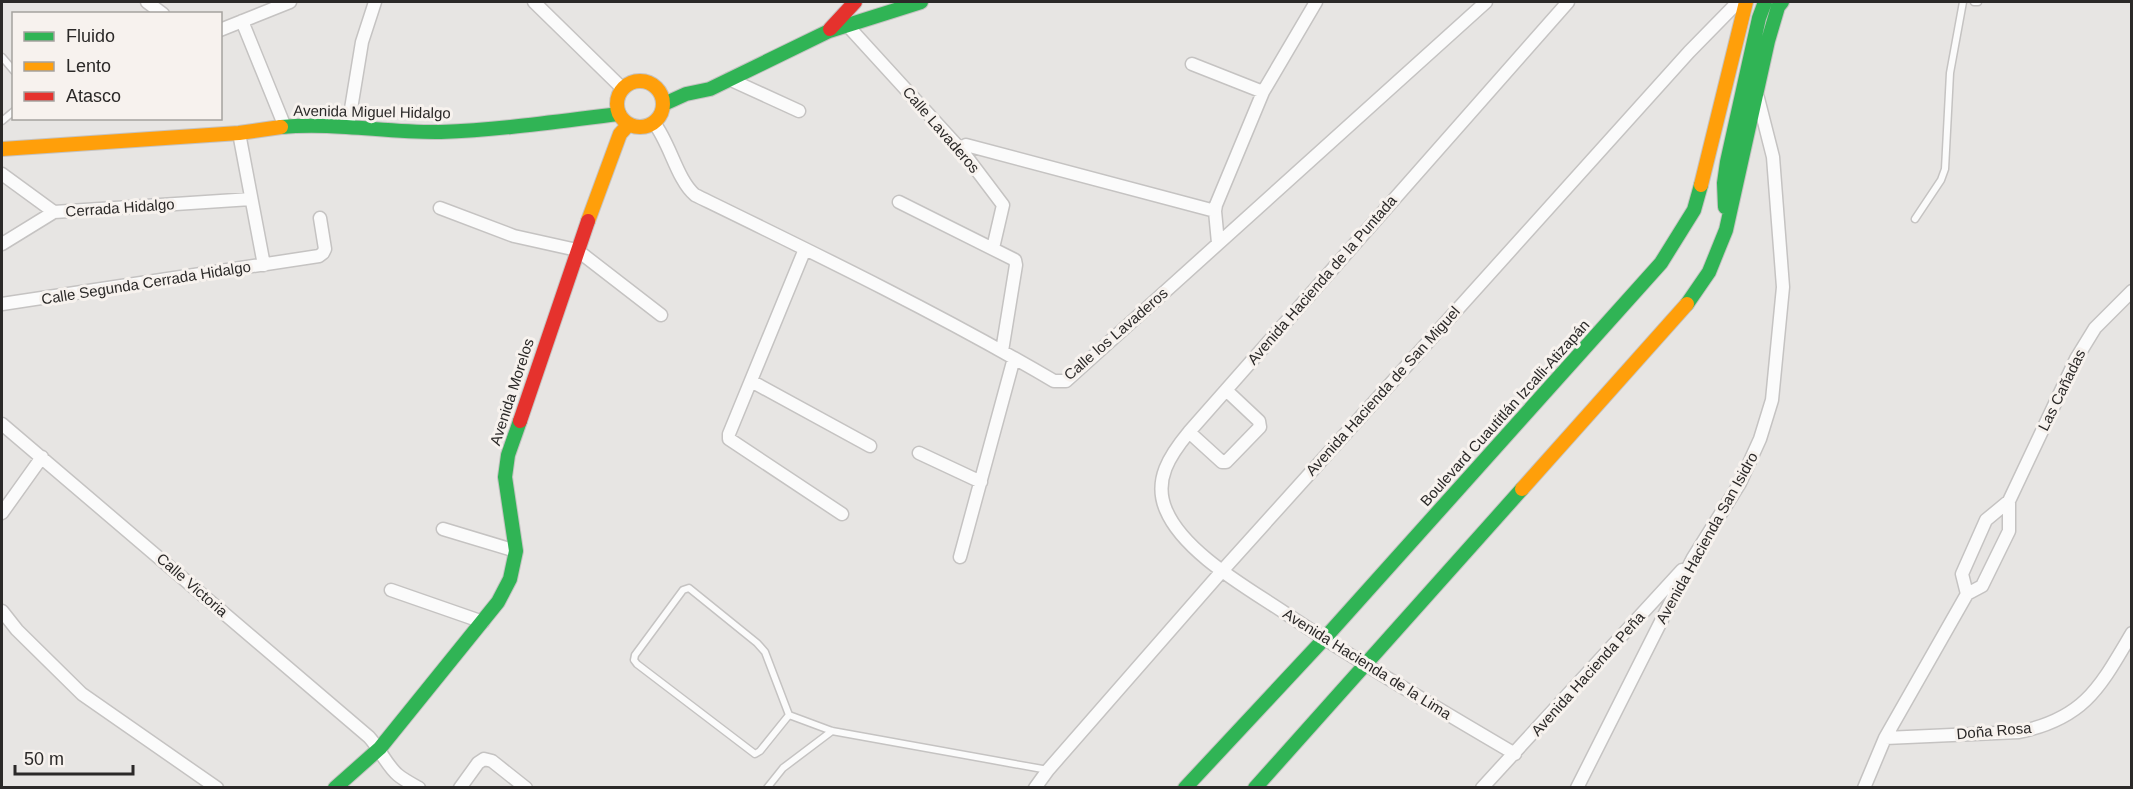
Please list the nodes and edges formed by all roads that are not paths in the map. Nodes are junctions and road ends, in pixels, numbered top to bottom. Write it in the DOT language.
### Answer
graph roads {
  1 [pos="147,2"];
  2 [pos="290,2"];
  3 [pos="375,2"];
  4 [pos="534,2"];
  5 [pos="921,2"];
  6 [pos="1316,2"];
  7 [pos="1486,2"];
  8 [pos="1568,2"];
  9 [pos="1738,2"];
  10 [pos="1746,2"];
  11 [pos="1753,2"];
  12 [pos="1765,2"];
  13 [pos="1782,2"];
  14 [pos="1963,2"];
  15 [pos="853,3"];
  16 [pos="160,12"];
  17 [pos="864,20"];
  18 [pos="242,21"];
  19 [pos="847,25"];
  20 [pos="222,29"];
  21 [pos="829,31"];
  22 [pos="2,57"];
  23 [pos="1192,64"];
  24 [pos="12,69"];
  25 [pos="729,79"];
  26 [pos="622,89"];
  27 [pos="1263,92"];
  28 [pos="1757,94"];
  29 [pos="662,99"];
  30 [pos="799,111"];
  31 [pos="622,115"];
  32 [pos="654,123"];
  33 [pos="285,127"];
  34 [pos="348,127"];
  35 [pos="239,133"];
  36 [pos="966,145"];
  37 [pos="2,147"];
  38 [pos="1722,160"];
  39 [pos="2,174"];
  40 [pos="251,199"];
  41 [pos="899,202"];
  42 [pos="440,208"];
  43 [pos="1694,210"];
  44 [pos="1215,211"];
  45 [pos="54,212"];
  46 [pos="320,218"];
  47 [pos="1915,219"];
  48 [pos="1726,230"];
  49 [pos="1218,243"];
  50 [pos="2,244"];
  51 [pos="993,248"];
  52 [pos="806,249"];
  53 [pos="577,250"];
  54 [pos="264,264"];
  55 [pos="2132,291"];
  56 [pos="2,304"];
  57 [pos="661,315"];
  58 [pos="1002,351"];
  59 [pos="1014,358"];
  60 [pos="751,381"];
  61 [pos="1226,390"];
  62 [pos="2,424"];
  63 [pos="1189,432"];
  64 [pos="870,446"];
  65 [pos="920,453"];
  66 [pos="42,457"];
  67 [pos="981,482"];
  68 [pos="2009,501"];
  69 [pos="2,513"];
  70 [pos="842,514"];
  71 [pos="443,530"];
  72 [pos="516,551"];
  73 [pos="960,557"];
  74 [pos="1693,558"];
  75 [pos="1222,571"];
  76 [pos="391,590"];
  77 [pos="1967,594"];
  78 [pos="2,611"];
  79 [pos="483,622"];
  80 [pos="2132,633"];
  81 [pos="1324,639"];
  82 [pos="1365,666"];
  83 [pos="789,716"];
  84 [pos="832,731"];
  85 [pos="1885,738"];
  86 [pos="380,748"];
  87 [pos="1515,754"];
  88 [pos="1048,770"];
  89 [pos="217,788"];
  90 [pos="335,788"];
  91 [pos="419,788"];
  92 [pos="460,788"];
  93 [pos="526,788"];
  94 [pos="767,788"];
  95 [pos="1035,788"];
  96 [pos="1185,788"];
  97 [pos="1255,788"];
  98 [pos="1482,788"];
  99 [pos="1576,788"];
  100 [pos="1864,788"];
  1 -- 16 [label="street"];
  2 -- 18 [label="street"];
  3 -- 34 [label="street"];
  4 -- 26 [label="street"];
  5 -- 17 [label="main road"];
  6 -- 27 [label="street"];
  7 -- 49 [label="street, Calle los Lavaderos"];
  8 -- 61 [label="street, Avenida Hacienda de la Puntada"];
  9 -- 75 [label="street, Avenida Hacienda de San Miguel"];
  10 -- 43 [label="main road, Boulevard Cuautitlán Izcalli-Atizapán"];
  11 -- 38 [label="main road"];
  12 -- 38 [label="main road"];
  13 -- 28 [label="main road"];
  14 -- 47 [label="lane"];
  15 -- 17 [label="main road"];
  15 -- 21 [label="main road"];
  17 -- 19 [label="main road"];
  18 -- 20 [label="street"];
  18 -- 33 [label="street"];
  19 -- 21 [label="main road"];
  19 -- 51 [label="street, Calle Lavaderos"];
  21 -- 25 [label="main road"];
  22 -- 24 [label="lane"];
  23 -- 27 [label="street"];
  25 -- 29 [label="main road"];
  25 -- 30 [label="street"];
  26 -- 29 [label="main road"];
  26 -- 31 [label="main road"];
  27 -- 44 [label="street"];
  28 -- 48 [label="main road"];
  28 -- 74 [label="street, Avenida Hacienda San Isidro"];
  29 -- 32 [label="main road"];
  31 -- 32 [label="main road"];
  31 -- 34 [label="main road, Avenida Miguel Hidalgo"];
  31 -- 53 [label="main road, Avenida Morelos"];
  32 -- 52 [label="street, Calle los Lavaderos"];
  33 -- 34 [label="main road, Avenida Miguel Hidalgo"];
  33 -- 35 [label="main road, Avenida Miguel Hidalgo"];
  35 -- 37 [label="main road, Avenida Miguel Hidalgo"];
  35 -- 40 [label="street, Calle Segunda Cerrada Hidalgo"];
  36 -- 44 [label="street"];
  38 -- 43 [label="main road"];
  38 -- 48 [label="main road"];
  39 -- 45 [label="street, Cerrada Hidalgo"];
  40 -- 45 [label="street, Cerrada Hidalgo"];
  40 -- 54 [label="street, Calle Segunda Cerrada Hidalgo"];
  41 -- 51 [label="street"];
  42 -- 53 [label="street"];
  43 -- 81 [label="main road, Boulevard Cuautitlán Izcalli-Atizapán"];
  44 -- 49 [label="street"];
  45 -- 50 [label="street"];
  46 -- 54 [label="street"];
  48 -- 82 [label="main road"];
  49 -- 59 [label="street, Calle los Lavaderos"];
  51 -- 58 [label="street"];
  52 -- 58 [label="street, Calle los Lavaderos"];
  52 -- 60 [label="street"];
  53 -- 57 [label="street"];
  53 -- 72 [label="main road, Avenida Morelos"];
  54 -- 56 [label="street, Calle Segunda Cerrada Hidalgo"];
  55 -- 68 [label="street, Las Cañadas"];
  58 -- 59 [label="street, Calle los Lavaderos"];
  59 -- 67 [label="street"];
  60 -- 64 [label="street"];
  60 -- 70 [label="street"];
  61 -- 63 [label="street, Avenida Hacienda de la Puntada"];
  61 -- 63 [label="street"];
  62 -- 66 [label="street, Calle Victoria"];
  63 -- 75 [label="street, Avenida Hacienda de la Puntada"];
  65 -- 67 [label="street"];
  66 -- 69 [label="street"];
  66 -- 86 [label="street, Calle Victoria"];
  67 -- 73 [label="street"];
  68 -- 77 [label="street, Las Cañadas"];
  68 -- 77 [label="street, Las Cañadas"];
  71 -- 72 [label="street"];
  72 -- 79 [label="main road, Avenida Morelos"];
  74 -- 87 [label="street, Avenida Hacienda Peña"];
  74 -- 99 [label="street, Avenida Hacienda San Isidro"];
  75 -- 81 [label="street, Avenida Hacienda de la Lima"];
  75 -- 88 [label="street, Avenida Hacienda de San Miguel"];
  76 -- 79 [label="street"];
  77 -- 85 [label="street, Las Cañadas"];
  78 -- 89 [label="street"];
  79 -- 86 [label="main road, Avenida Morelos"];
  80 -- 85 [label="street, Doña Rosa"];
  81 -- 82 [label="street, Avenida Hacienda de la Lima"];
  81 -- 96 [label="main road, Boulevard Cuautitlán Izcalli-Atizapán"];
  82 -- 87 [label="street, Avenida Hacienda de la Lima"];
  82 -- 97 [label="main road"];
  83 -- 83 [label="lane"];
  83 -- 84 [label="lane"];
  84 -- 88 [label="lane"];
  84 -- 94 [label="lane"];
  85 -- 100 [label="street, Las Cañadas"];
  86 -- 90 [label="main road, Avenida Morelos"];
  86 -- 91 [label="street, Calle Victoria"];
  87 -- 98 [label="street, Avenida Hacienda Peña"];
  88 -- 95 [label="street, Avenida Hacienda de San Miguel"];
  92 -- 93 [label="street"];
}
